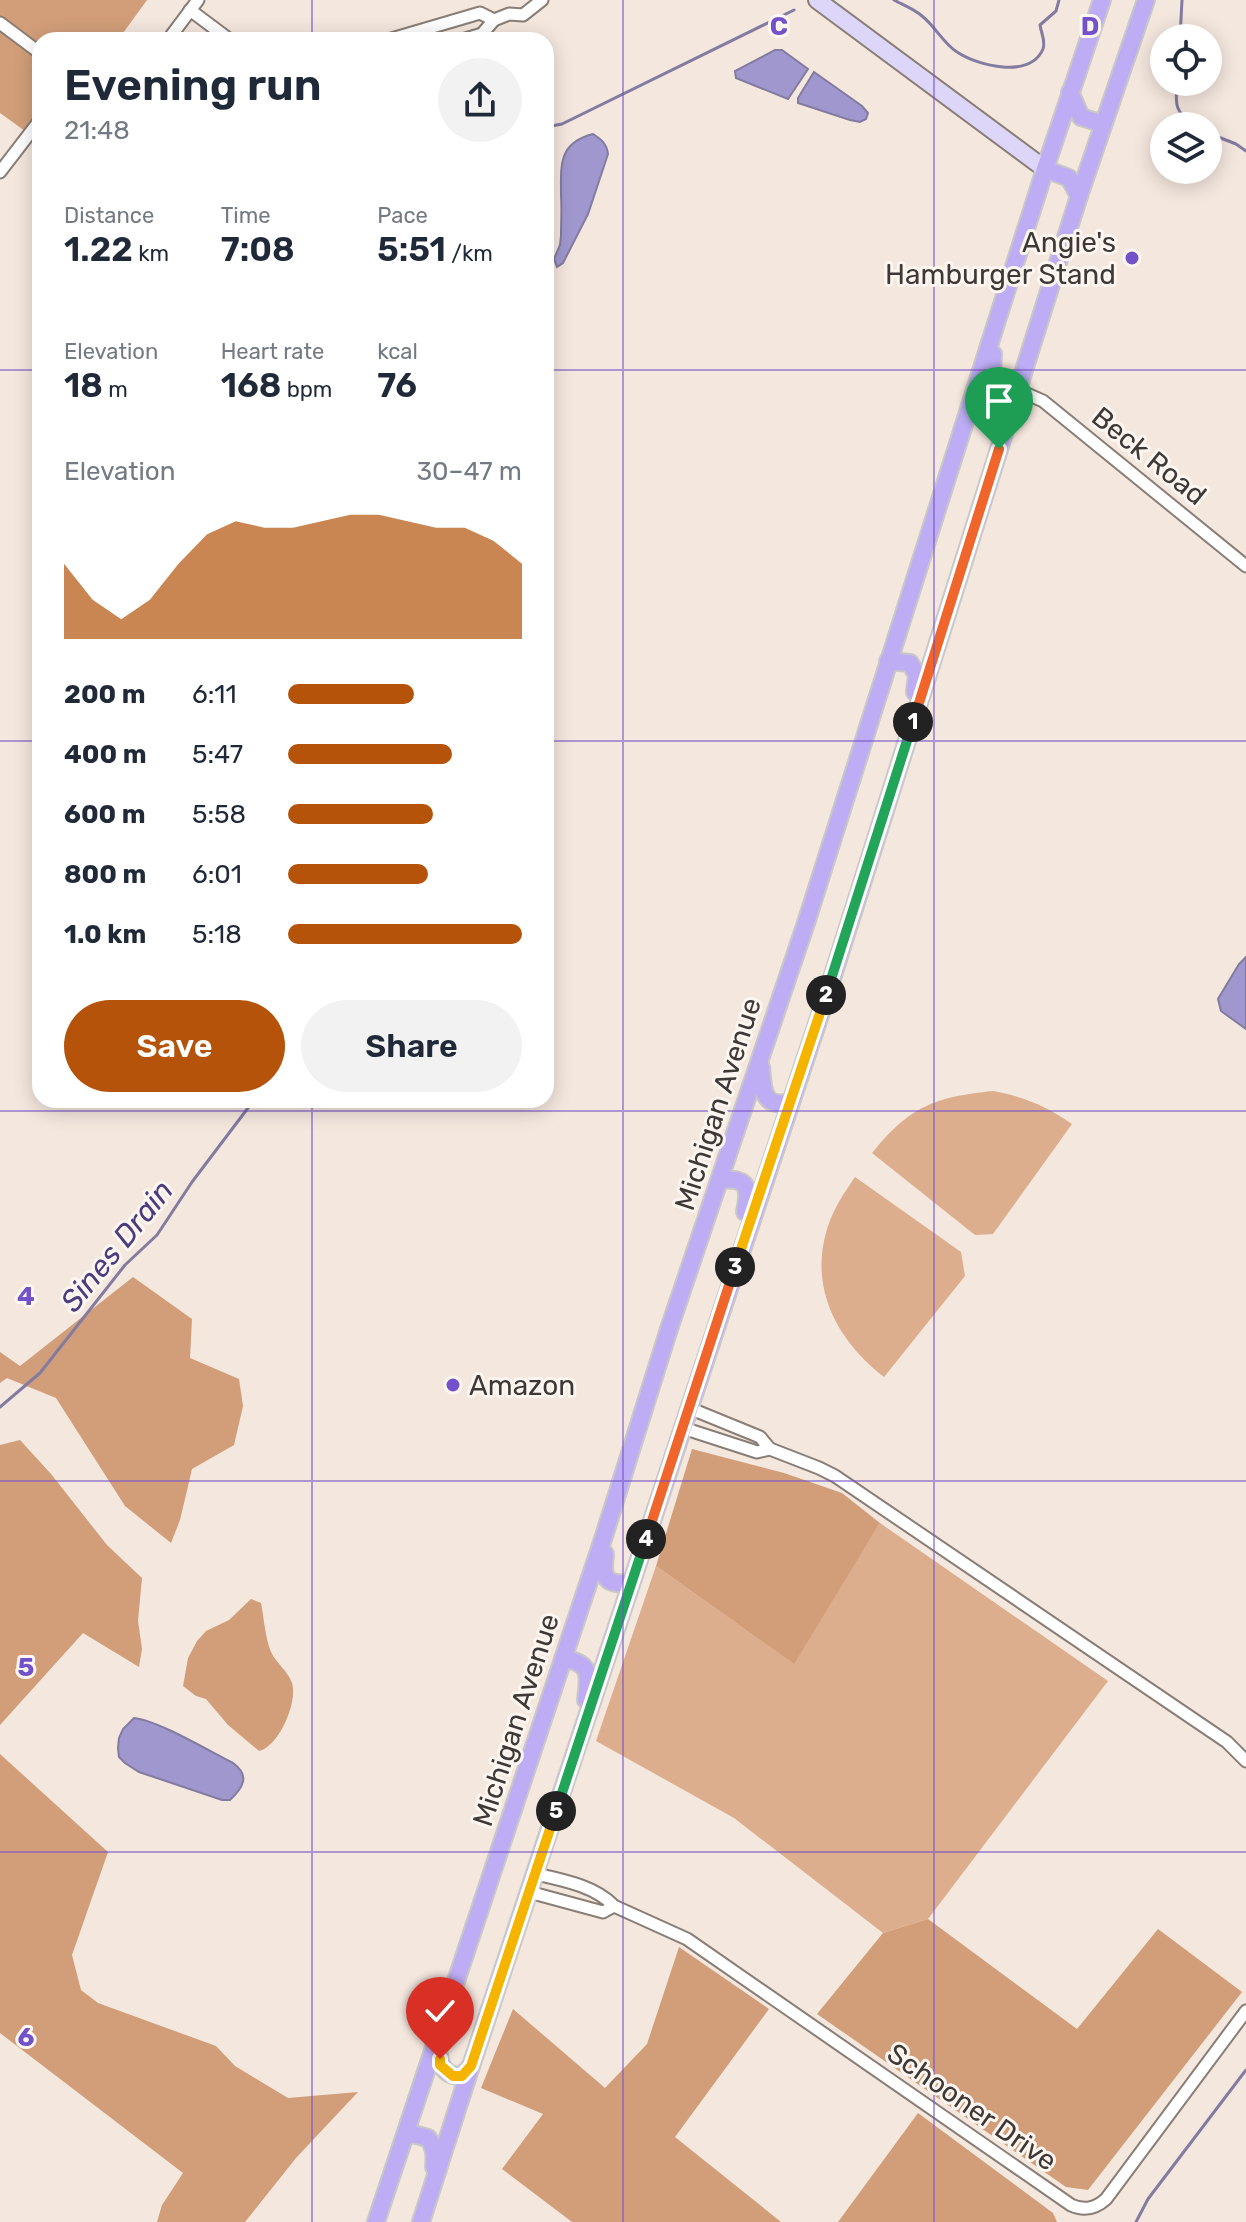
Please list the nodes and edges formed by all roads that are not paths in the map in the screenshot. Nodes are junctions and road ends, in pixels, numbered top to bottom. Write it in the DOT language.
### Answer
graph roads {
  1 [pos="542,0"];
  2 [pos="817,0"];
  3 [pos="1102,0"];
  4 [pos="1146,0"];
  5 [pos="512,1"];
  6 [pos="194,5"];
  7 [pos="509,14"];
  8 [pos="494,20"];
  9 [pos="0,23"];
  10 [pos="174,32"];
  11 [pos="222,32"];
  12 [pos="415,32"];
  13 [pos="484,32"];
  14 [pos="32,47"];
  15 [pos="1070,92"];
  16 [pos="1103,124"];
  17 [pos="32,130"];
  18 [pos="1045,169"];
  19 [pos="0,172"];
  20 [pos="1079,196"];
  21 [pos="994,329"];
  22 [pos="1018,390"];
  23 [pos="1246,566"];
  24 [pos="888,661"];
  25 [pos="912,726"];
  26 [pos="761,1057"];
  27 [pos="791,1102"];
  28 [pos="720,1180"];
  29 [pos="734,1269"];
  30 [pos="689,1408"];
  31 [pos="683,1428"];
  32 [pos="770,1449"];
  33 [pos="604,1536"];
  34 [pos="631,1583"];
  35 [pos="563,1659"];
  36 [pos="583,1729"];
  37 [pos="1246,1761"];
  38 [pos="536,1874"];
  39 [pos="529,1892"];
  40 [pos="614,1906"];
  41 [pos="1246,2011"];
  42 [pos="436,2040"];
  43 [pos="471,2066"];
  44 [pos="405,2137"];
  45 [pos="430,2197"];
  46 [pos="376,2222"];
  47 [pos="421,2222"];
  1 -- 7 [label="street"];
  2 -- 18 [label="main road"];
  3 -- 15 [label="main road, Michigan Avenue"];
  4 -- 16 [label="main road"];
  5 -- 7 [label="street"];
  6 -- 10 [label="street"];
  6 -- 11 [label="street"];
  7 -- 8 [label="street"];
  8 -- 12 [label="street"];
  8 -- 13 [label="street"];
  9 -- 14 [label="street"];
  15 -- 16 [label="main road"];
  15 -- 18 [label="main road, Michigan Avenue"];
  16 -- 20 [label="main road"];
  17 -- 19 [label="street"];
  18 -- 20 [label="main road"];
  18 -- 21 [label="main road, Michigan Avenue"];
  20 -- 22 [label="main road"];
  21 -- 22 [label="main road"];
  21 -- 24 [label="main road, Michigan Avenue"];
  22 -- 23 [label="street, Beck Road"];
  22 -- 25 [label="main road"];
  24 -- 25 [label="main road"];
  24 -- 26 [label="main road, Michigan Avenue"];
  25 -- 27 [label="main road"];
  26 -- 27 [label="main road"];
  26 -- 28 [label="main road, Michigan Avenue"];
  27 -- 29 [label="main road"];
  28 -- 29 [label="main road"];
  28 -- 33 [label="main road, Michigan Avenue"];
  29 -- 30 [label="main road"];
  30 -- 31 [label="main road"];
  30 -- 32 [label="street"];
  31 -- 32 [label="street"];
  31 -- 34 [label="main road"];
  32 -- 37 [label="street"];
  33 -- 34 [label="main road"];
  33 -- 35 [label="main road, Michigan Avenue"];
  34 -- 36 [label="main road"];
  35 -- 36 [label="main road"];
  35 -- 42 [label="main road, Michigan Avenue"];
  36 -- 38 [label="main road"];
  38 -- 39 [label="main road"];
  38 -- 40 [label="street, Schooner Drive"];
  39 -- 40 [label="street, Schooner Drive"];
  39 -- 43 [label="main road"];
  40 -- 41 [label="street, Schooner Drive"];
  42 -- 43 [label="main road"];
  42 -- 44 [label="main road, Michigan Avenue"];
  43 -- 45 [label="main road"];
  44 -- 45 [label="main road"];
  44 -- 46 [label="main road, Michigan Avenue"];
  45 -- 47 [label="main road"];
}
